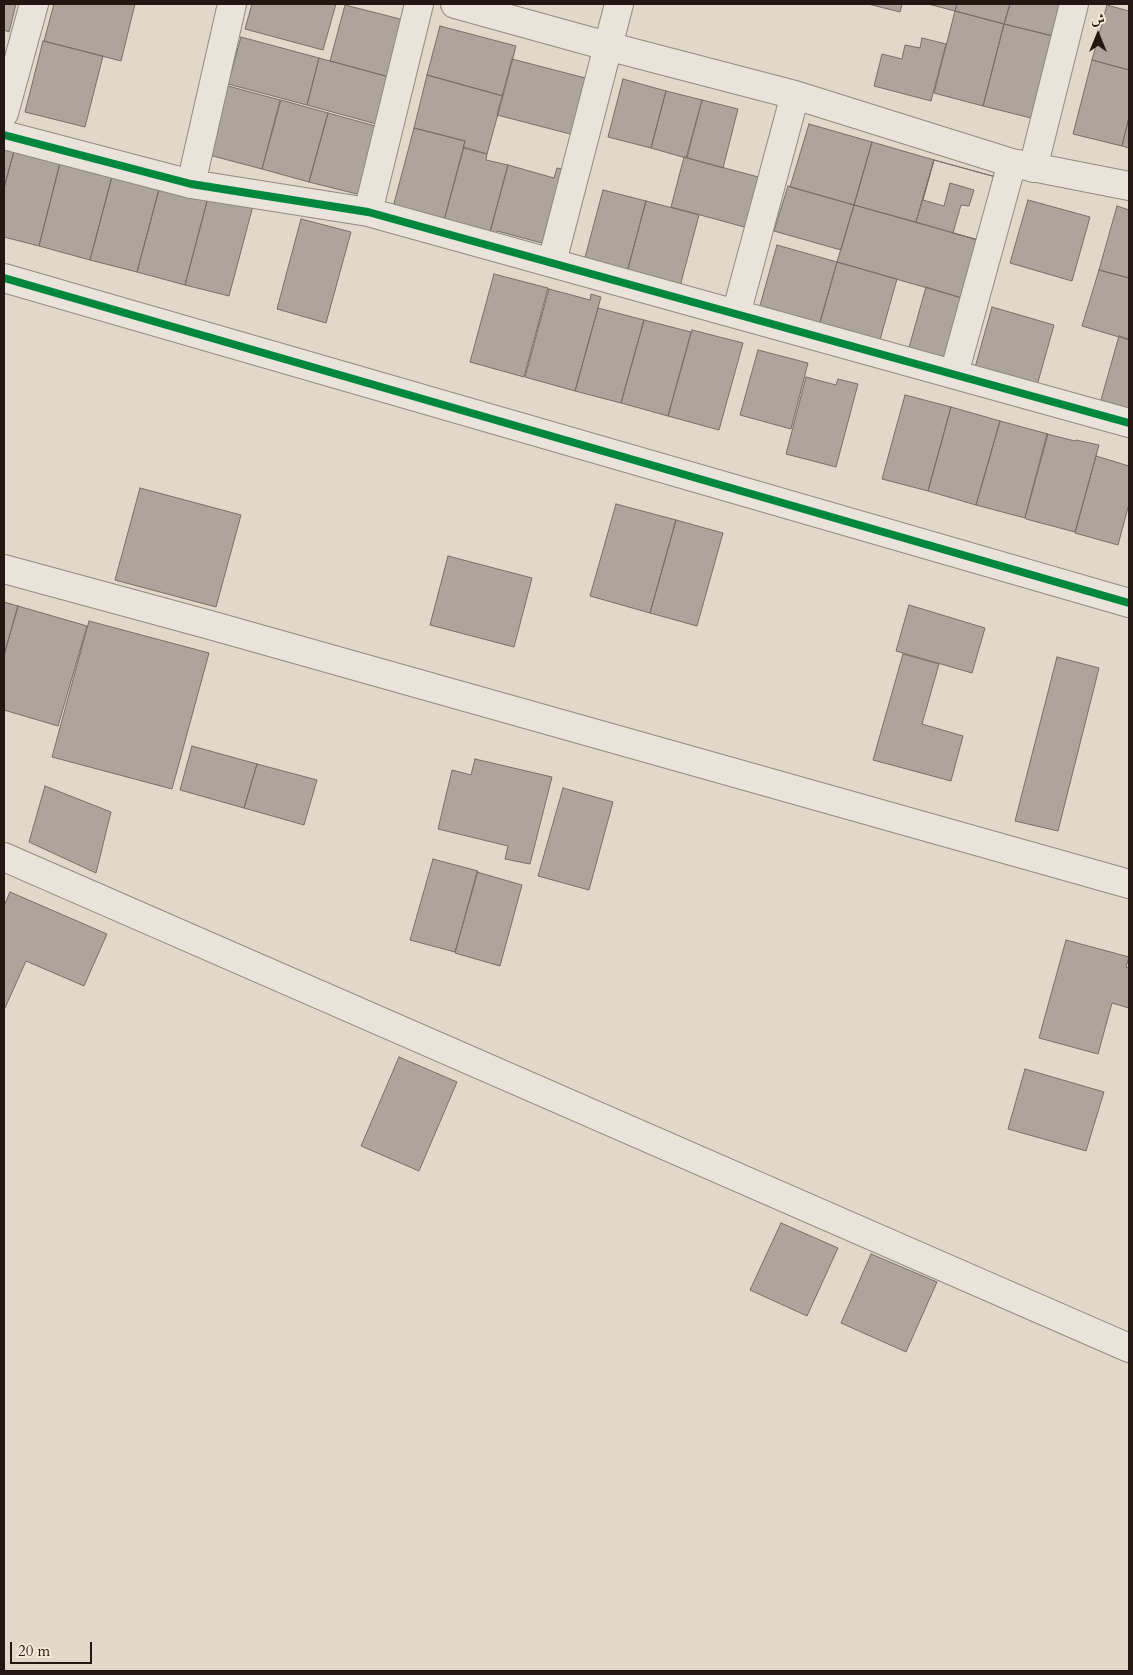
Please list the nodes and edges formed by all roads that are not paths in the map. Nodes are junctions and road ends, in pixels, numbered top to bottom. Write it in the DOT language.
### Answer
graph roads {
  1 [pos="34,4"];
  2 [pos="232,4"];
  3 [pos="420,4"];
  4 [pos="455,4"];
  5 [pos="619,4"];
  6 [pos="1074,4"];
  7 [pos="607,46"];
  8 [pos="794,95"];
  9 [pos="4,113"];
  10 [pos="4,135"];
  11 [pos="1023,166"];
  12 [pos="191,184"];
  13 [pos="1129,186"];
  14 [pos="368,212"];
  15 [pos="552,262"];
  16 [pos="4,278"];
  17 [pos="736,314"];
  18 [pos="954,374"];
  19 [pos="1129,423"];
  20 [pos="4,569"];
  21 [pos="1129,603"];
  22 [pos="4,857"];
  23 [pos="1129,884"];
  24 [pos="1129,1348"];
  1 -- 9 [label="street"];
  2 -- 12 [label="street"];
  3 -- 14 [label="street"];
  4 -- 7 [label="street"];
  5 -- 7 [label="street"];
  6 -- 11 [label="street"];
  7 -- 8 [label="street"];
  7 -- 15 [label="street"];
  8 -- 11 [label="street"];
  8 -- 17 [label="street"];
  10 -- 12 [label="street"];
  11 -- 13 [label="street"];
  11 -- 18 [label="street"];
  12 -- 14 [label="street"];
  14 -- 15 [label="street"];
  15 -- 17 [label="street"];
  16 -- 21 [label="street"];
  17 -- 18 [label="street"];
  18 -- 19 [label="street"];
  20 -- 23 [label="street"];
  22 -- 24 [label="street"];
}
